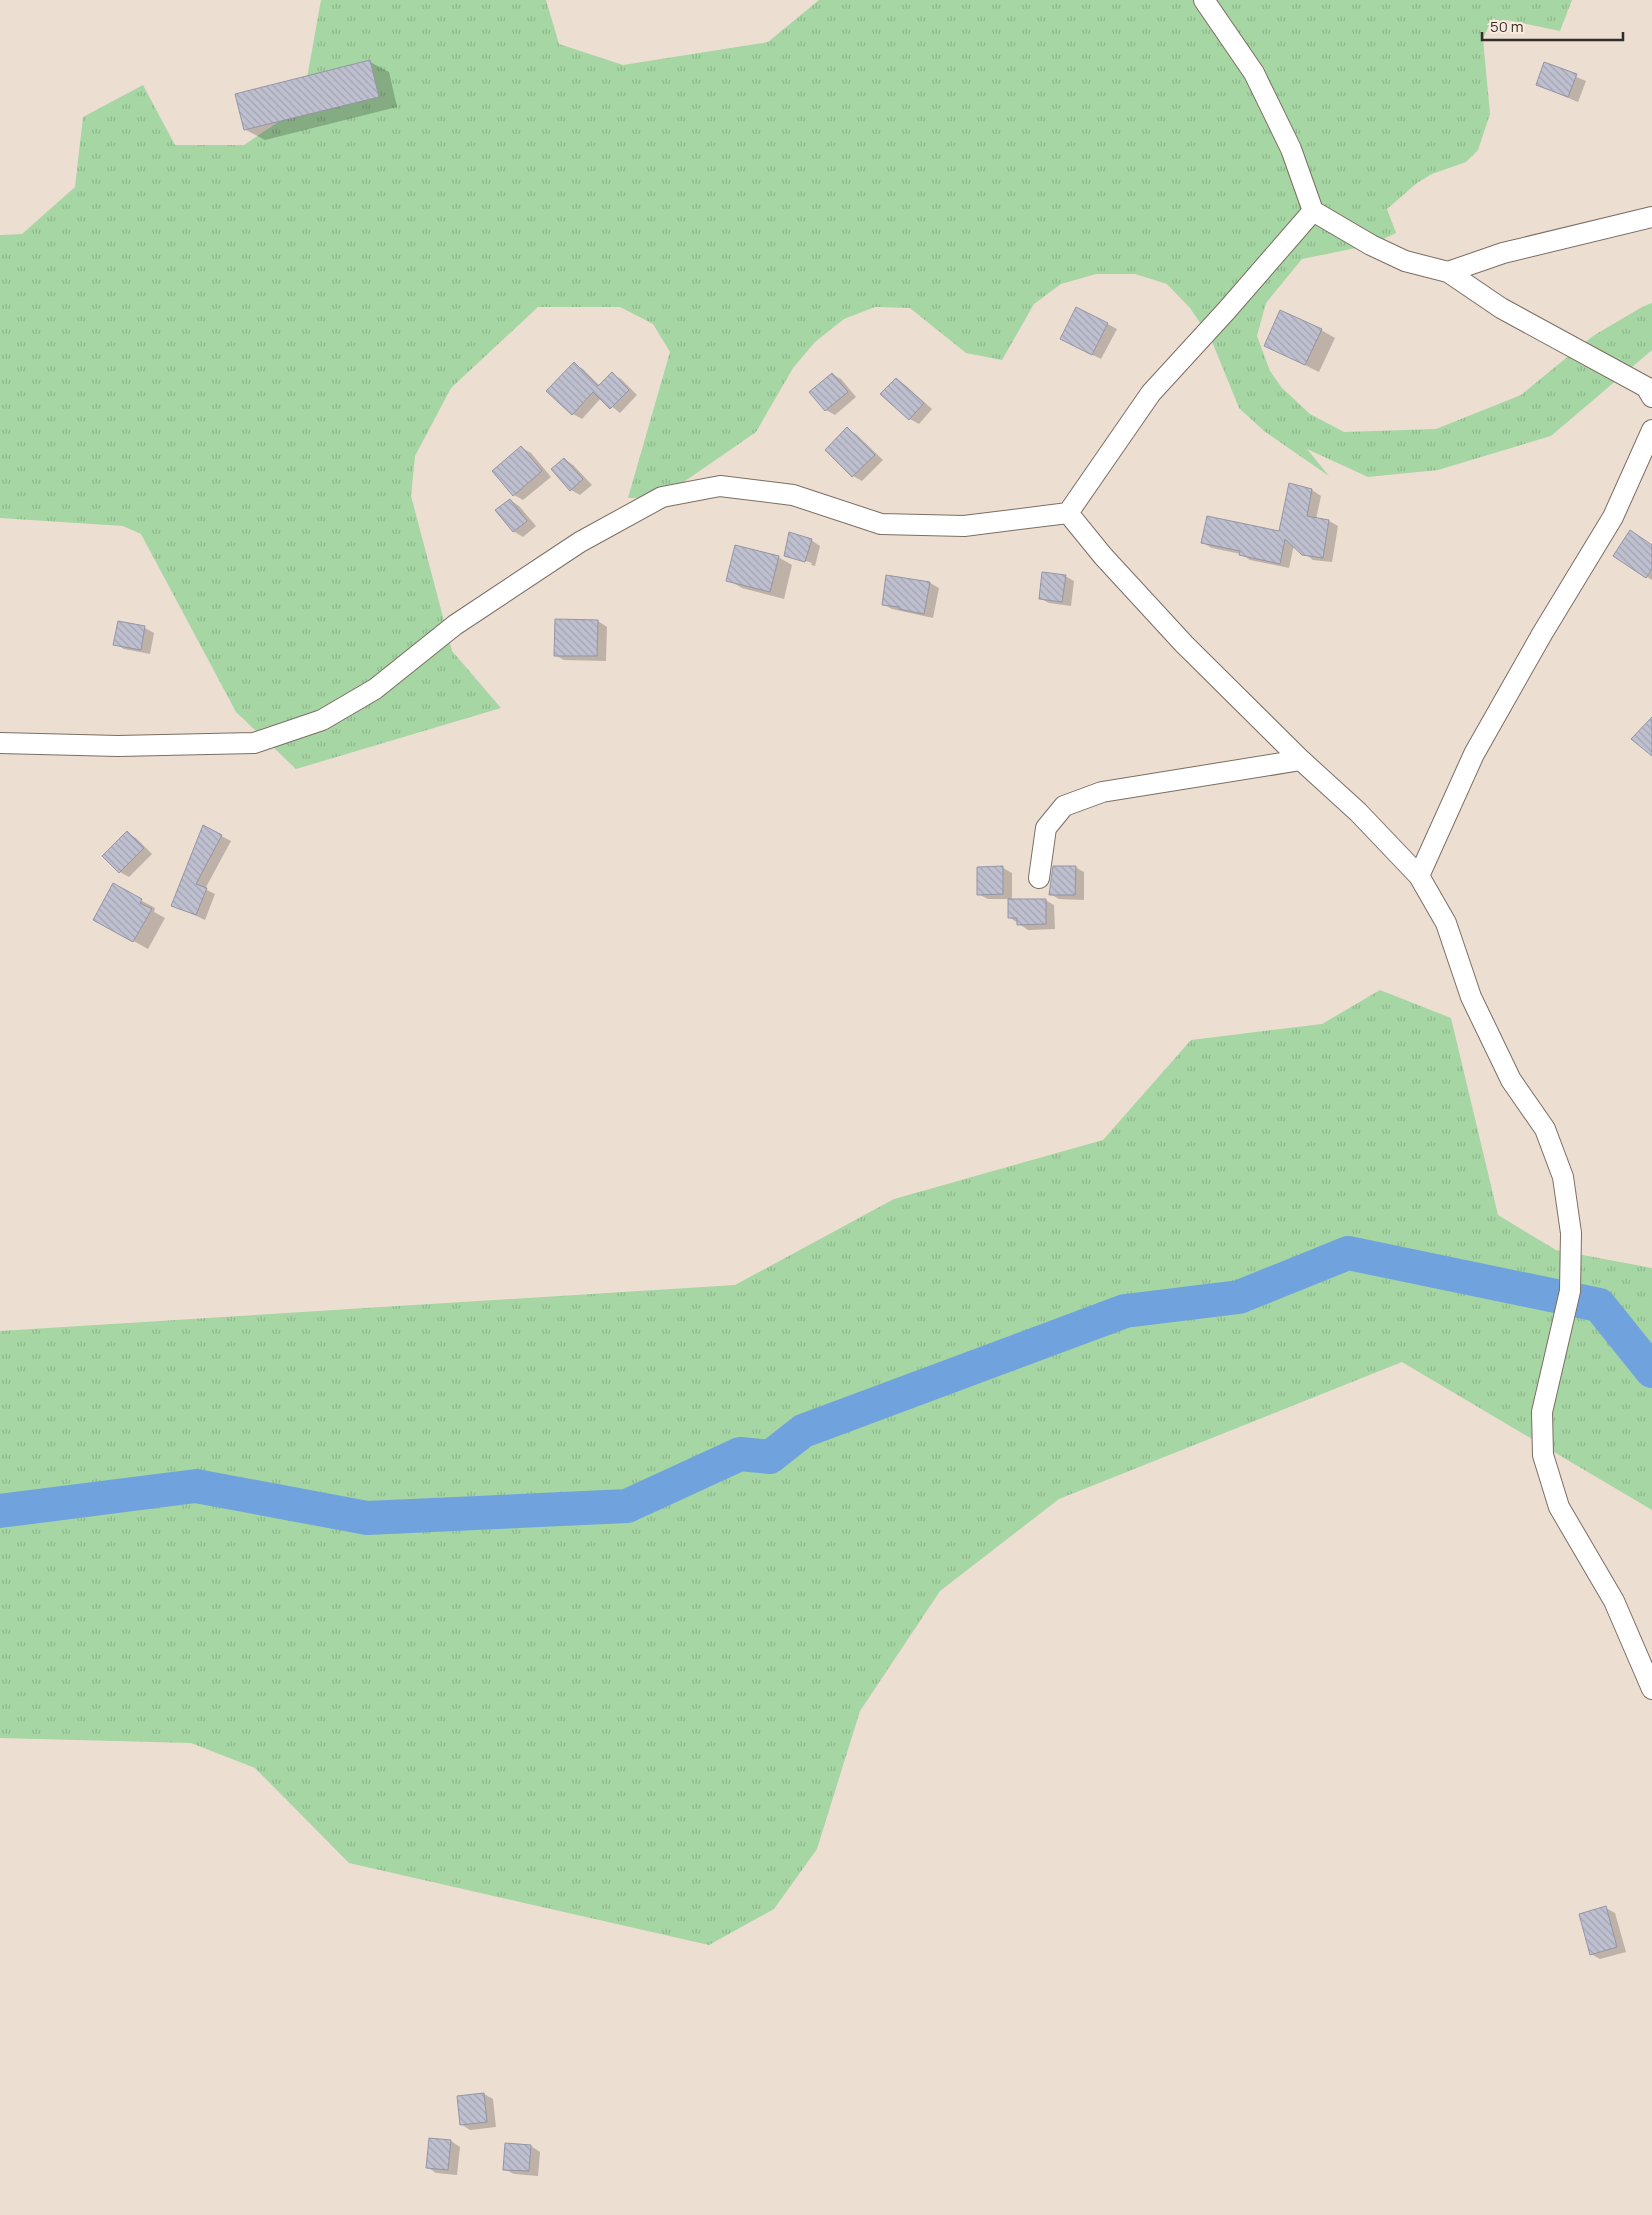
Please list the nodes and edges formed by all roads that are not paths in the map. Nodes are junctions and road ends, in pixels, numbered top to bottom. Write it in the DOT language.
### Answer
graph roads {
  1 [pos="1204,0"];
  2 [pos="1313,211"];
  3 [pos="1652,217"];
  4 [pos="1448,272"];
  5 [pos="1652,398"];
  6 [pos="1652,430"];
  7 [pos="1068,513"];
  8 [pos="0,743"];
  9 [pos="1301,760"];
  10 [pos="1419,876"];
  11 [pos="1038,878"];
  12 [pos="1652,1689"];
  1 -- 2 [label="street"];
  2 -- 4 [label="street"];
  2 -- 7 [label="street"];
  3 -- 4 [label="street"];
  4 -- 5 [label="street"];
  6 -- 10 [label="street"];
  7 -- 8 [label="street"];
  7 -- 9 [label="street"];
  9 -- 10 [label="street"];
  9 -- 11 [label="street"];
  10 -- 12 [label="street"];
}
